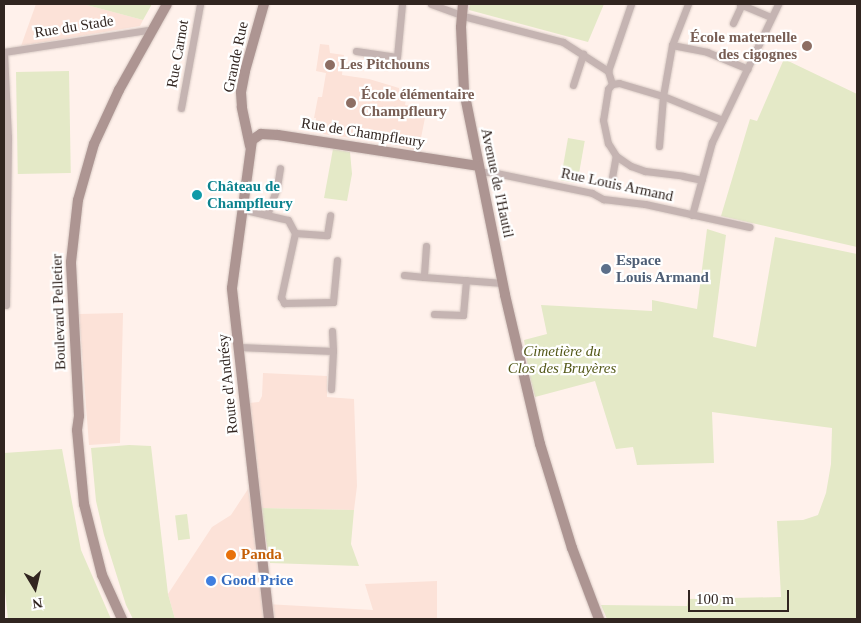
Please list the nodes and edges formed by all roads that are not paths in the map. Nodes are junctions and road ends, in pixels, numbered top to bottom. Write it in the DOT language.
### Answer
graph roads {
  1 [pos="161,4"];
  2 [pos="167,4"];
  3 [pos="200,4"];
  4 [pos="264,4"];
  5 [pos="402,4"];
  6 [pos="432,4"];
  7 [pos="631,4"];
  8 [pos="688,4"];
  9 [pos="741,4"];
  10 [pos="778,4"];
  11 [pos="462,9"];
  12 [pos="770,17"];
  13 [pos="733,23"];
  14 [pos="148,30"];
  15 [pos="672,44"];
  16 [pos="356,51"];
  17 [pos="4,52"];
  18 [pos="583,54"];
  19 [pos="748,69"];
  20 [pos="608,71"];
  21 [pos="612,84"];
  22 [pos="573,85"];
  23 [pos="663,96"];
  24 [pos="181,108"];
  25 [pos="722,120"];
  26 [pos="247,128"];
  27 [pos="264,133"];
  28 [pos="250,146"];
  29 [pos="659,146"];
  30 [pos="616,156"];
  31 [pos="280,168"];
  32 [pos="478,169"];
  33 [pos="702,180"];
  34 [pos="611,183"];
  35 [pos="241,209"];
  36 [pos="692,214"];
  37 [pos="266,215"];
  38 [pos="330,215"];
  39 [pos="750,227"];
  40 [pos="295,233"];
  41 [pos="426,246"];
  42 [pos="337,260"];
  43 [pos="404,275"];
  44 [pos="424,277"];
  45 [pos="466,280"];
  46 [pos="503,283"];
  47 [pos="6,305"];
  48 [pos="434,314"];
  49 [pos="332,331"];
  50 [pos="239,347"];
  51 [pos="333,351"];
  52 [pos="331,389"];
  53 [pos="78,430"];
  54 [pos="122,619"];
  55 [pos="270,619"];
  56 [pos="599,619"];
  1 -- 14 [label="street, Boulevard Pelletier"];
  2 -- 53 [label="street, Boulevard Pelletier"];
  3 -- 24 [label="street, Rue Carnot"];
  4 -- 26 [label="street, Grande Rue"];
  5 -- 16 [label="street"];
  6 -- 11 [label="street"];
  7 -- 20 [label="street"];
  8 -- 15 [label="street"];
  9 -- 12 [label="street"];
  9 -- 13 [label="street"];
  10 -- 12 [label="street"];
  11 -- 18 [label="street"];
  11 -- 32 [label="street, Avenue de l'Hautil"];
  12 -- 19 [label="street"];
  14 -- 17 [label="street, Rue du Stade"];
  14 -- 53 [label="street, Boulevard Pelletier"];
  15 -- 19 [label="street"];
  15 -- 23 [label="street"];
  17 -- 47 [label="street"];
  18 -- 20 [label="street"];
  18 -- 22 [label="street"];
  19 -- 25 [label="street"];
  20 -- 21 [label="street"];
  21 -- 23 [label="street"];
  21 -- 30 [label="street"];
  23 -- 25 [label="street"];
  23 -- 29 [label="street"];
  25 -- 33 [label="street"];
  26 -- 27 [label="street"];
  26 -- 28 [label="street, Grande Rue"];
  27 -- 28 [label="street"];
  27 -- 32 [label="street, Rue de Champfleury"];
  28 -- 35 [label="street, Route d'Andrésy"];
  30 -- 33 [label="street"];
  30 -- 34 [label="street"];
  31 -- 37 [label="street"];
  32 -- 36 [label="street, Rue Louis Armand"];
  32 -- 46 [label="street, Avenue de l'Hautil"];
  33 -- 36 [label="street"];
  35 -- 37 [label="street"];
  35 -- 50 [label="street, Route d'Andrésy"];
  36 -- 39 [label="street, Rue Louis Armand"];
  37 -- 40 [label="street"];
  38 -- 40 [label="street"];
  40 -- 42 [label="street"];
  41 -- 44 [label="street"];
  43 -- 44 [label="street"];
  44 -- 45 [label="street"];
  45 -- 46 [label="street"];
  45 -- 48 [label="street"];
  46 -- 56 [label="street, Avenue de l'Hautil"];
  49 -- 51 [label="street"];
  50 -- 51 [label="street"];
  50 -- 55 [label="street, Route d'Andrésy"];
  51 -- 52 [label="street"];
  53 -- 54 [label="street, Boulevard Pelletier"];
}
